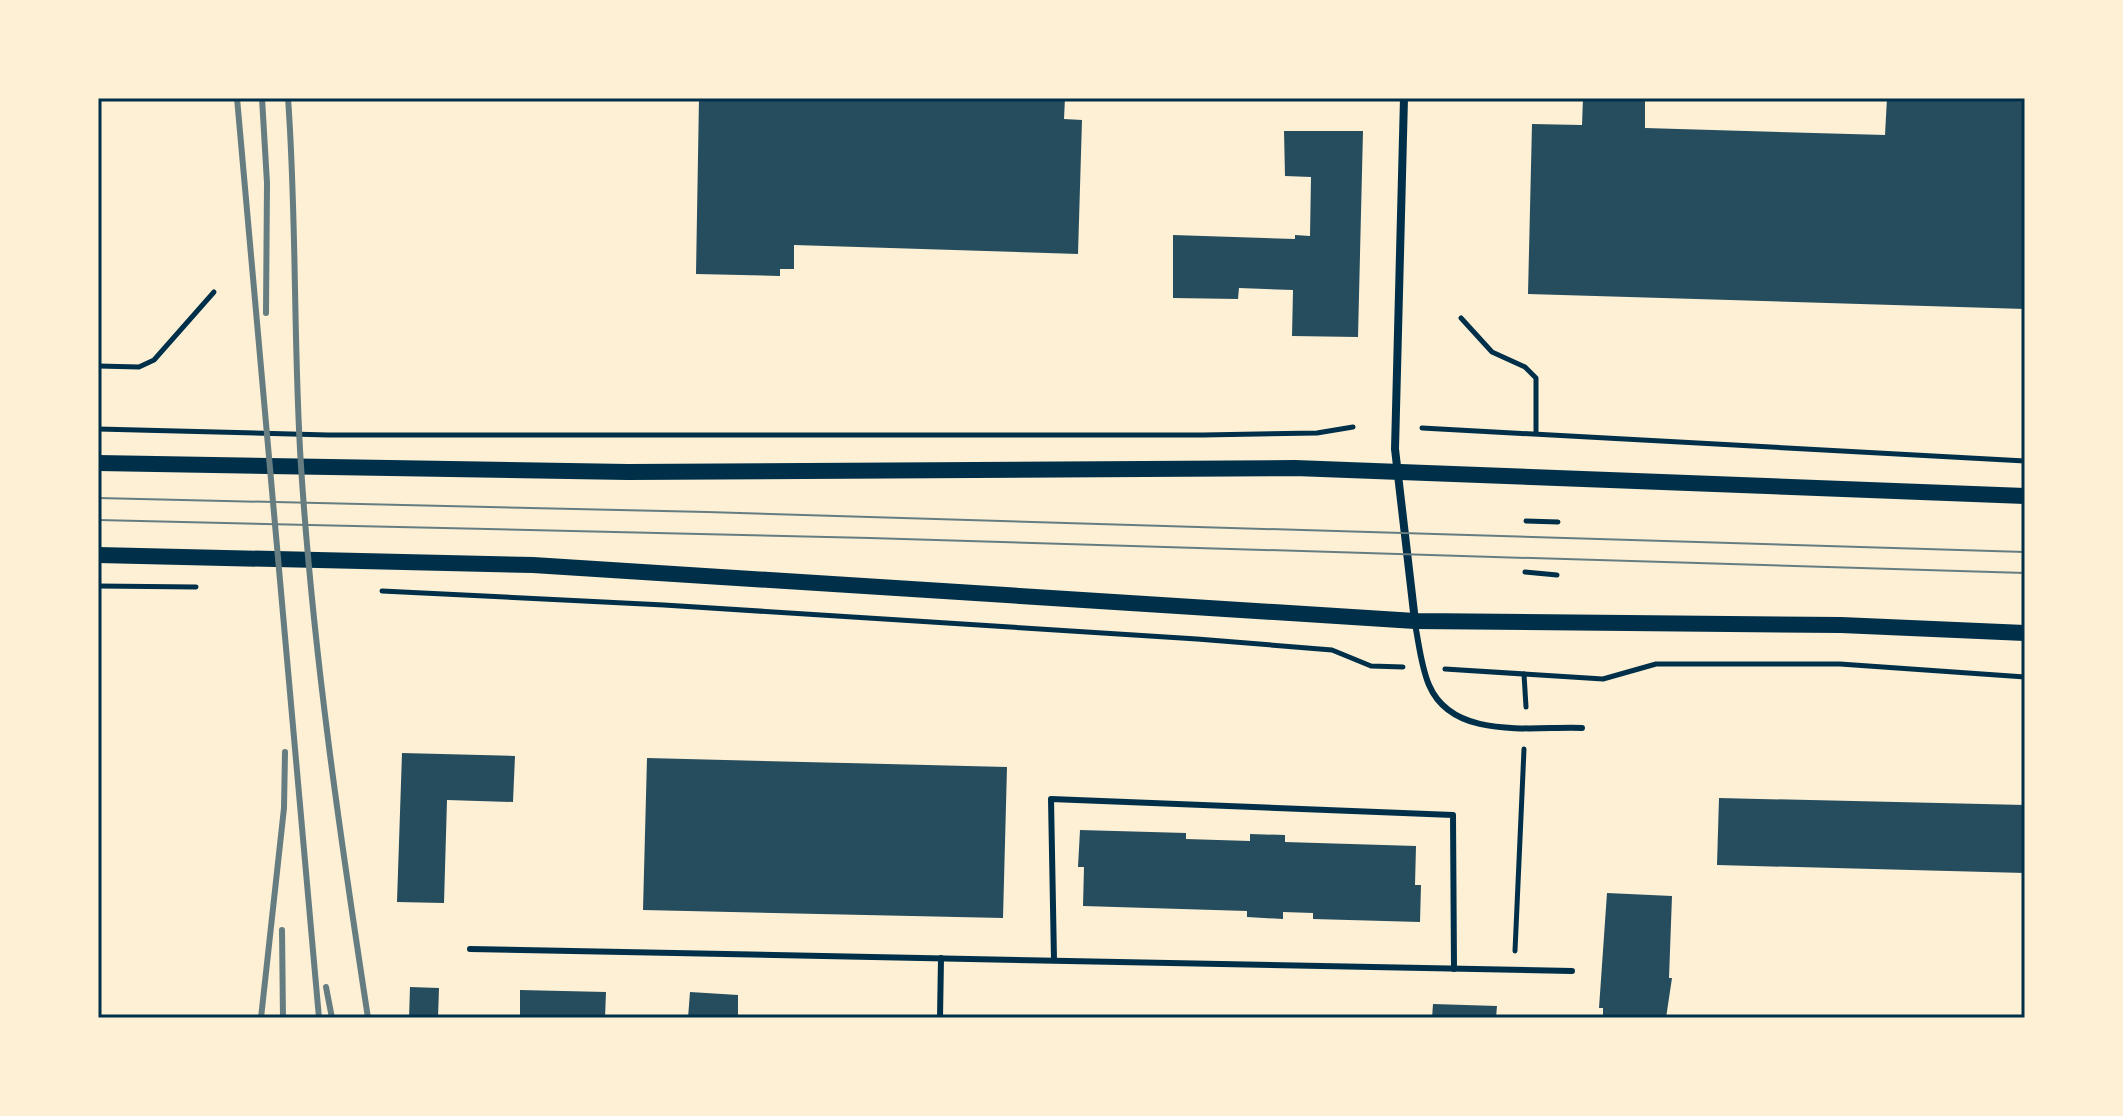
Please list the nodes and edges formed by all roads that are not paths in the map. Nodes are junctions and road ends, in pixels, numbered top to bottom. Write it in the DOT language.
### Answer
graph roads {
  1 [pos="1404,98"];
  2 [pos="98,463"];
  3 [pos="1396,471"];
  4 [pos="2025,496"];
  5 [pos="98,555"];
  6 [pos="1415,621"];
  7 [pos="2025,633"];
  8 [pos="1582,728"];
  9 [pos="470,949"];
  10 [pos="941,958"];
  11 [pos="1054,960"];
  12 [pos="1454,969"];
  13 [pos="1572,971"];
  14 [pos="940,1018"];
  1 -- 3 [label="street"];
  2 -- 3 [label="main road"];
  3 -- 4 [label="main road"];
  3 -- 6 [label="street"];
  5 -- 6 [label="main road"];
  6 -- 7 [label="main road"];
  6 -- 8 [label="lane"];
  9 -- 10 [label="lane"];
  10 -- 11 [label="lane"];
  10 -- 14 [label="lane"];
  11 -- 12 [label="lane"];
  11 -- 12 [label="lane"];
  12 -- 13 [label="lane"];
}
